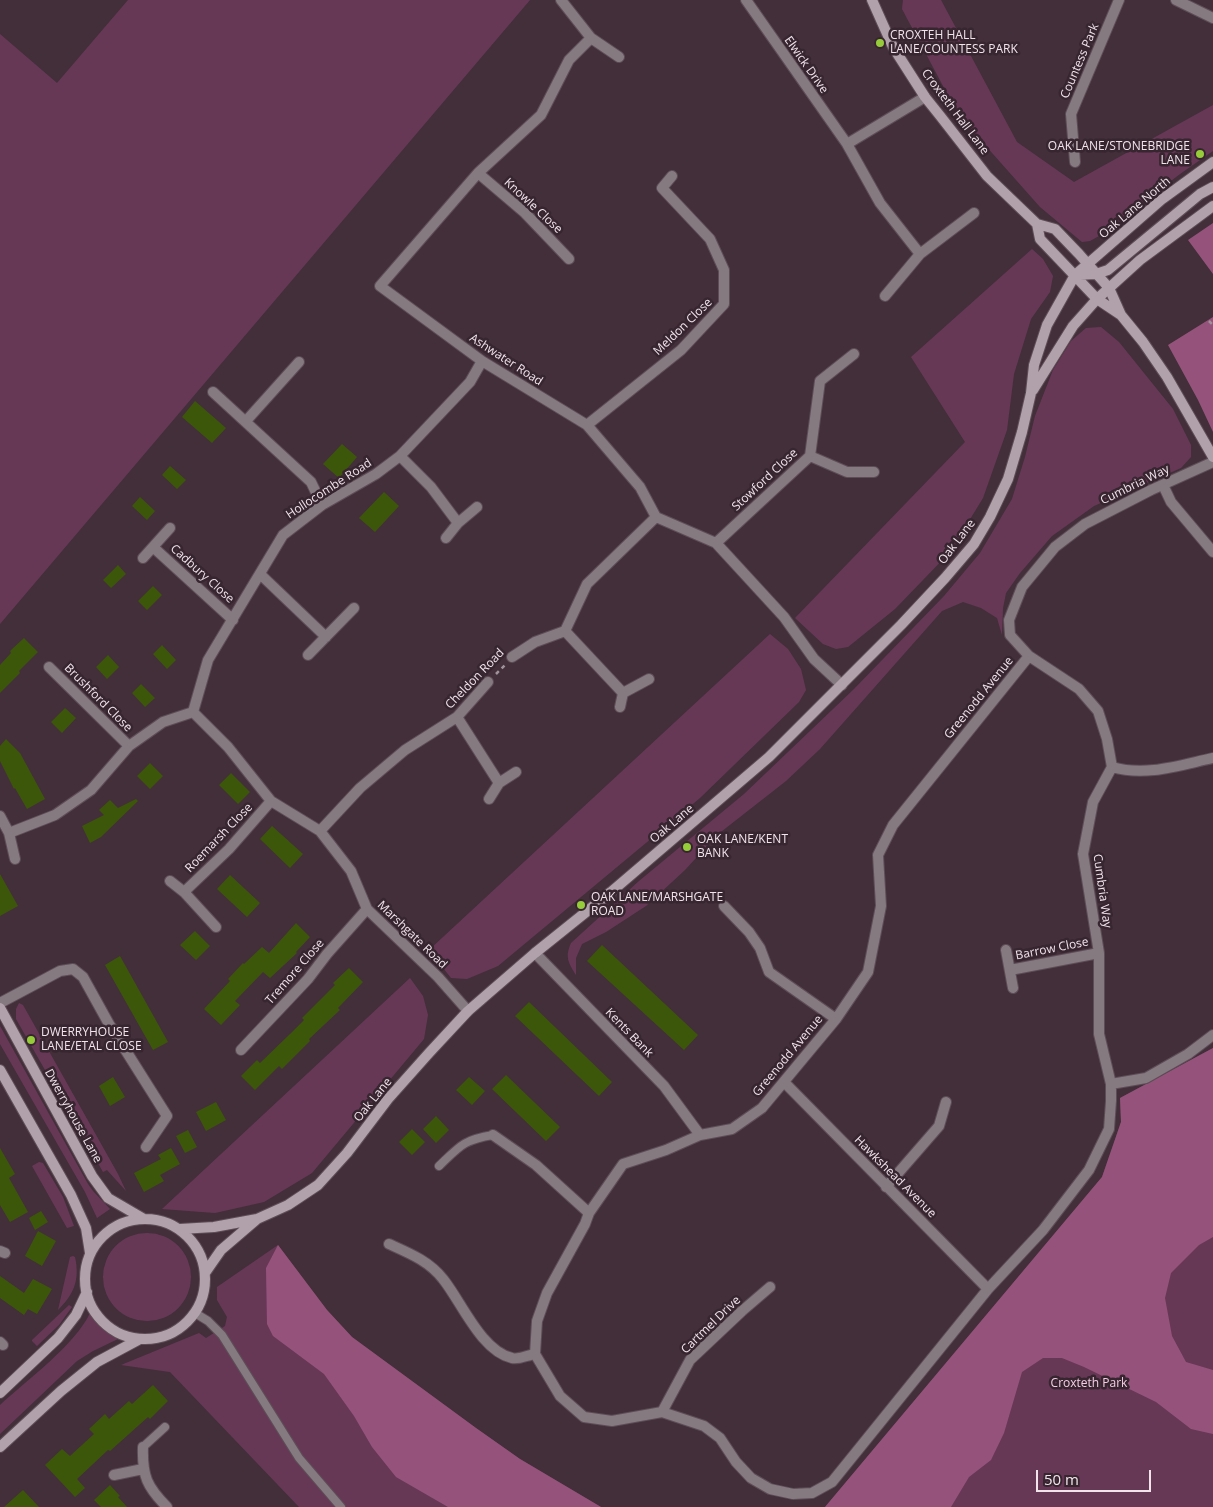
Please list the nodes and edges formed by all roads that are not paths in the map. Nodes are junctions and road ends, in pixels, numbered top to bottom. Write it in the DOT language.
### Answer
graph roads {
  1 [pos="561,0"];
  2 [pos="746,0"];
  3 [pos="872,0"];
  4 [pos="1119,0"];
  5 [pos="1176,0"];
  6 [pos="1213,18"];
  7 [pos="591,38"];
  8 [pos="619,57"];
  9 [pos="925,97"];
  10 [pos="847,144"];
  11 [pos="1075,162"];
  12 [pos="1213,162"];
  13 [pos="478,173"];
  14 [pos="672,176"];
  15 [pos="1213,186"];
  16 [pos="1213,206"];
  17 [pos="974,212"];
  18 [pos="1037,224"];
  19 [pos="920,254"];
  20 [pos="569,259"];
  21 [pos="1087,264"];
  22 [pos="1096,274"];
  23 [pos="1075,275"];
  24 [pos="1109,288"];
  25 [pos="885,296"];
  26 [pos="1097,299"];
  27 [pos="1121,315"];
  28 [pos="854,354"];
  29 [pos="482,361"];
  30 [pos="299,362"];
  31 [pos="213,392"];
  32 [pos="1031,393"];
  33 [pos="246,421"];
  34 [pos="587,426"];
  35 [pos="400,456"];
  36 [pos="810,456"];
  37 [pos="1213,457"];
  38 [pos="1213,462"];
  39 [pos="874,472"];
  40 [pos="1163,484"];
  41 [pos="322,506"];
  42 [pos="477,507"];
  43 [pos="656,516"];
  44 [pos="458,523"];
  45 [pos="170,528"];
  46 [pos="446,538"];
  47 [pos="716,542"];
  48 [pos="153,547"];
  49 [pos="1213,552"];
  50 [pos="142,558"];
  51 [pos="260,574"];
  52 [pos="354,608"];
  53 [pos="233,620"];
  54 [pos="565,631"];
  55 [pos="326,637"];
  56 [pos="308,655"];
  57 [pos="1029,656"];
  58 [pos="512,657"];
  59 [pos="49,667"];
  60 [pos="649,680"];
  61 [pos="488,682"];
  62 [pos="842,685"];
  63 [pos="623,693"];
  64 [pos="620,706"];
  65 [pos="193,712"];
  66 [pos="457,717"];
  67 [pos="129,746"];
  68 [pos="1213,758"];
  69 [pos="1112,767"];
  70 [pos="516,772"];
  71 [pos="499,783"];
  72 [pos="489,799"];
  73 [pos="271,801"];
  74 [pos="0,816"];
  75 [pos="320,832"];
  76 [pos="9,833"];
  77 [pos="15,860"];
  78 [pos="170,881"];
  79 [pos="184,892"];
  80 [pos="724,906"];
  81 [pos="367,909"];
  82 [pos="216,927"];
  83 [pos="1006,950"];
  84 [pos="535,953"];
  85 [pos="1099,953"];
  86 [pos="1010,970"];
  87 [pos="1013,988"];
  88 [pos="0,1003"];
  89 [pos="0,1008"];
  90 [pos="468,1011"];
  91 [pos="836,1019"];
  92 [pos="1213,1035"];
  93 [pos="241,1050"];
  94 [pos="0,1070"];
  95 [pos="784,1082"];
  96 [pos="1111,1084"];
  97 [pos="946,1102"];
  98 [pos="493,1135"];
  99 [pos="700,1135"];
  100 [pos="146,1147"];
  101 [pos="438,1166"];
  102 [pos="886,1187"];
  103 [pos="589,1212"];
  104 [pos="144,1219"];
  105 [pos="257,1219"];
  106 [pos="180,1229"];
  107 [pos="389,1244"];
  108 [pos="90,1253"];
  109 [pos="205,1273"];
  110 [pos="770,1287"];
  111 [pos="988,1289"];
  112 [pos="87,1292"];
  113 [pos="195,1313"];
  114 [pos="138,1340"];
  115 [pos="535,1354"];
  116 [pos="0,1393"];
  117 [pos="662,1412"];
  118 [pos="165,1427"];
  119 [pos="0,1447"];
  120 [pos="143,1447"];
  121 [pos="143,1469"];
  122 [pos="114,1475"];
  123 [pos="167,1507"];
  124 [pos="341,1507"];
  1 -- 7 [label="street"];
  2 -- 10 [label="street, Elwick Drive"];
  3 -- 9 [label="street, Croxteth Hall Lane"];
  4 -- 11 [label="street, Countess Park"];
  5 -- 6 [label="street"];
  7 -- 8 [label="street"];
  7 -- 13 [label="street, Ashwater Road"];
  9 -- 10 [label="street"];
  9 -- 18 [label="street, Croxteth Hall Lane"];
  10 -- 19 [label="street, Elwick Drive"];
  12 -- 21 [label="street, Oak Lane North"];
  13 -- 20 [label="street, Knowle Close"];
  13 -- 29 [label="street, Ashwater Road"];
  14 -- 34 [label="street, Meldon Close"];
  15 -- 22 [label="street"];
  16 -- 24 [label="street"];
  17 -- 19 [label="street"];
  18 -- 21 [label="street, Croxteth Hall Lane"];
  18 -- 23 [label="street, Croxteth Hall Lane"];
  19 -- 25 [label="street"];
  21 -- 22 [label="street, Croxteth Hall Lane"];
  21 -- 23 [label="street, Oak Lane North"];
  22 -- 23 [label="street"];
  22 -- 24 [label="street, Croxteth Hall Lane"];
  23 -- 26 [label="street, Croxteth Hall Lane"];
  23 -- 32 [label="street, Oak Lane"];
  24 -- 26 [label="street"];
  24 -- 27 [label="street, Croxteth Hall Lane"];
  26 -- 27 [label="street, Croxteth Hall Lane"];
  26 -- 32 [label="street, Oak Lane"];
  27 -- 37 [label="street, Croxteth Hall Lane"];
  28 -- 36 [label="street, Stowford Close"];
  29 -- 34 [label="street, Ashwater Road"];
  29 -- 35 [label="street, Hollocombe Road"];
  30 -- 33 [label="street"];
  31 -- 33 [label="street"];
  32 -- 62 [label="street, Oak Lane"];
  33 -- 41 [label="street"];
  34 -- 43 [label="street, Ashwater Road"];
  35 -- 41 [label="street, Hollocombe Road"];
  35 -- 44 [label="street"];
  36 -- 39 [label="street"];
  36 -- 47 [label="street, Stowford Close"];
  38 -- 40 [label="street, Cumbria Way"];
  40 -- 49 [label="street"];
  40 -- 57 [label="street, Cumbria Way"];
  41 -- 51 [label="street, Hollocombe Road"];
  42 -- 44 [label="street"];
  43 -- 47 [label="street"];
  43 -- 54 [label="street"];
  44 -- 46 [label="street"];
  45 -- 48 [label="street, Cadbury Close"];
  47 -- 62 [label="street"];
  48 -- 50 [label="street, Cadbury Close"];
  48 -- 53 [label="street, Cadbury Close"];
  51 -- 53 [label="street, Hollocombe Road"];
  51 -- 55 [label="street"];
  52 -- 55 [label="street"];
  53 -- 65 [label="street, Hollocombe Road"];
  54 -- 58 [label="street, Cheldon Road"];
  54 -- 63 [label="street"];
  55 -- 56 [label="street"];
  57 -- 69 [label="street, Cumbria Way"];
  57 -- 91 [label="street, Greenodd Avenue"];
  59 -- 67 [label="street, Brushford Close"];
  60 -- 63 [label="street"];
  61 -- 66 [label="street, Cheldon Road"];
  62 -- 84 [label="street, Oak Lane"];
  63 -- 64 [label="street"];
  65 -- 67 [label="street"];
  65 -- 73 [label="street, Marshgate Road"];
  66 -- 71 [label="street"];
  66 -- 75 [label="street, Cheldon Road"];
  67 -- 76 [label="street"];
  68 -- 69 [label="street"];
  69 -- 85 [label="street, Cumbria Way"];
  70 -- 71 [label="street"];
  71 -- 72 [label="street"];
  73 -- 75 [label="street, Marshgate Road"];
  73 -- 79 [label="street, Roemarsh Close"];
  74 -- 76 [label="street"];
  75 -- 81 [label="street, Marshgate Road"];
  76 -- 77 [label="street"];
  78 -- 79 [label="street, Roemarsh Close"];
  79 -- 82 [label="street, Roemarsh Close"];
  80 -- 91 [label="street"];
  81 -- 90 [label="street, Marshgate Road"];
  81 -- 93 [label="street, Tremore Close"];
  83 -- 86 [label="street, Barrow Close"];
  84 -- 90 [label="street, Oak Lane"];
  84 -- 99 [label="street, Kents Bank"];
  85 -- 86 [label="street, Barrow Close"];
  85 -- 96 [label="street, Cumbria Way"];
  86 -- 87 [label="street, Barrow Close"];
  88 -- 100 [label="street"];
  89 -- 104 [label="street, Dwerryhouse Lane"];
  90 -- 105 [label="street, Oak Lane"];
  91 -- 95 [label="street, Greenodd Avenue"];
  92 -- 96 [label="street"];
  94 -- 108 [label="street"];
  95 -- 99 [label="street, Greenodd Avenue"];
  95 -- 102 [label="street, Hawkshead Avenue"];
  96 -- 111 [label="street, Cumbria Way"];
  97 -- 102 [label="street"];
  98 -- 101 [label="lane"];
  98 -- 103 [label="street"];
  99 -- 103 [label="street, Greenodd Avenue"];
  102 -- 111 [label="street, Hawkshead Avenue"];
  103 -- 115 [label="street, Greenodd Avenue"];
  104 -- 106 [label="street"];
  104 -- 108 [label="street"];
  105 -- 106 [label="street, Oak Lane"];
  105 -- 109 [label="street, Oak Lane"];
  106 -- 109 [label="street"];
  107 -- 115 [label="street"];
  108 -- 112 [label="street"];
  109 -- 113 [label="street"];
  110 -- 117 [label="street, Cartmel Drive"];
  111 -- 117 [label="street, Cumbria Way"];
  112 -- 114 [label="street"];
  112 -- 116 [label="street"];
  113 -- 114 [label="street"];
  113 -- 124 [label="lane"];
  114 -- 119 [label="street"];
  115 -- 117 [label="street"];
  118 -- 120 [label="lane"];
  120 -- 121 [label="street"];
  121 -- 122 [label="street"];
  121 -- 123 [label="street"];
}
